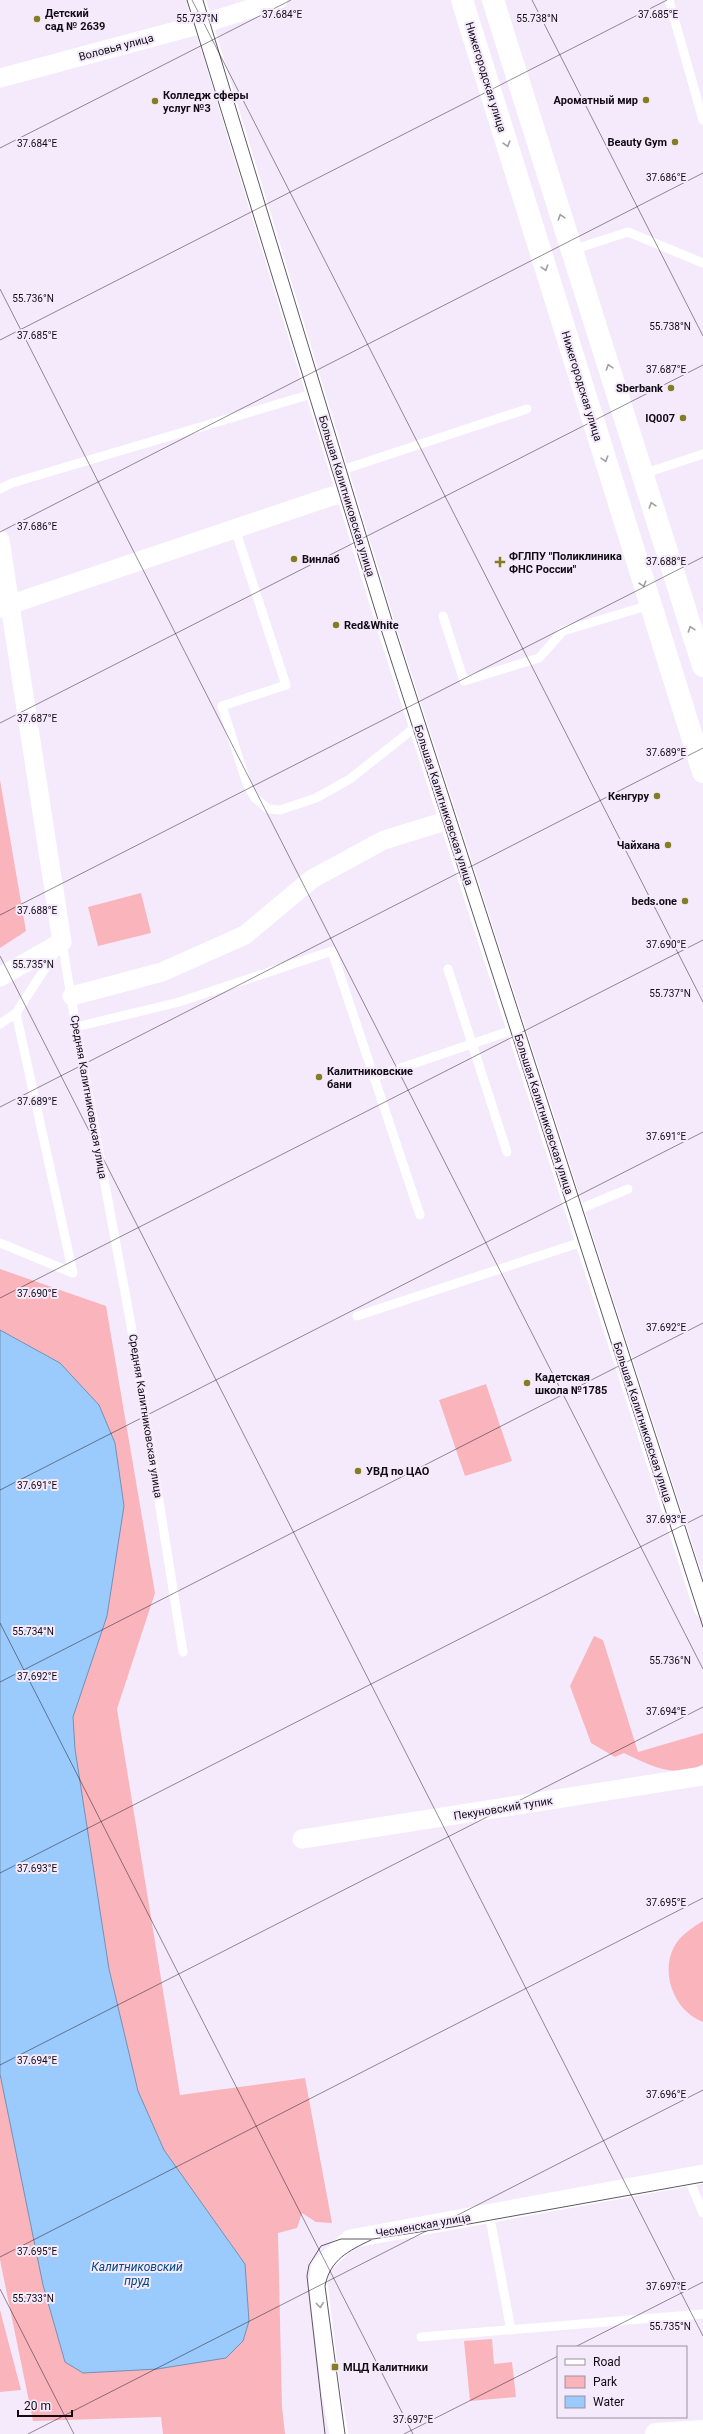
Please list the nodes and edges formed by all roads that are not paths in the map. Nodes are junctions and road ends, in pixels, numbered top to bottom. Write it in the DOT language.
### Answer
graph roads {
  1 [pos="196,0"];
  2 [pos="278,0"];
  3 [pos="462,0"];
  4 [pos="493,0"];
  5 [pos="669,0"];
  6 [pos="202,24"];
  7 [pos="0,78"];
  8 [pos="703,120"];
  9 [pos="572,250"];
  10 [pos="703,263"];
  11 [pos="315,393"];
  12 [pos="527,409"];
  13 [pos="703,454"];
  14 [pos="339,471"];
  15 [pos="643,474"];
  16 [pos="0,489"];
  17 [pos="346,493"];
  18 [pos="235,529"];
  19 [pos="0,540"];
  20 [pos="650,605"];
  21 [pos="5,607"];
  22 [pos="443,616"];
  23 [pos="703,666"];
  24 [pos="418,725"];
  25 [pos="703,772"];
  26 [pos="449,820"];
  27 [pos="62,942"];
  28 [pos="448,969"];
  29 [pos="0,977"];
  30 [pos="72,996"];
  31 [pos="16,1013"];
  32 [pos="0,1024"];
  33 [pos="76,1027"];
  34 [pos="516,1029"];
  35 [pos="473,1044"];
  36 [pos="374,1077"];
  37 [pos="507,1152"];
  38 [pos="628,1189"];
  39 [pos="575,1211"];
  40 [pos="420,1215"];
  41 [pos="585,1241"];
  42 [pos="0,1243"];
  43 [pos="358,1316"];
  44 [pos="703,1608"];
  45 [pos="183,1652"];
  46 [pos="703,1776"];
  47 [pos="302,1839"];
  48 [pos="695,2175"];
  49 [pos="489,2213"];
  50 [pos="703,2213"];
  51 [pos="703,2314"];
  52 [pos="511,2330"];
  53 [pos="421,2337"];
  54 [pos="703,2431"];
  55 [pos="339,2434"];
  56 [pos="656,2434"];
  1 -- 6 [label="street, Большая Калитниковская улица"];
  2 -- 6 [label="street, Воловья улица"];
  3 -- 20 [label="main road, Нижегородская улица, one-way"];
  9 -- 4 [label="main road, one-way"];
  5 -- 8 [label="lane"];
  6 -- 7 [label="street, Воловья улица"];
  6 -- 11 [label="street, Большая Калитниковская улица"];
  9 -- 10 [label="lane"];
  15 -- 9 [label="main road, one-way"];
  11 -- 14 [label="street, Большая Калитниковская улица"];
  11 -- 16 [label="lane"];
  12 -- 14 [label="lane"];
  13 -- 15 [label="lane"];
  14 -- 17 [label="street, Большая Калитниковская улица"];
  23 -- 15 [label="main road, one-way"];
  17 -- 18 [label="street"];
  17 -- 24 [label="street, Большая Калитниковская улица"];
  18 -- 21 [label="street"];
  18 -- 24 [label="lane"];
  19 -- 21 [label="street, Средняя Калитниковская улица"];
  20 -- 22 [label="lane"];
  20 -- 25 [label="main road, Нижегородская улица"];
  21 -- 27 [label="street, Средняя Калитниковская улица"];
  24 -- 26 [label="street, Большая Калитниковская улица"];
  26 -- 30 [label="street"];
  26 -- 34 [label="street, Большая Калитниковская улица"];
  27 -- 29 [label="street"];
  27 -- 30 [label="lane, Средняя Калитниковская улица"];
  27 -- 31 [label="lane"];
  28 -- 35 [label="lane"];
  30 -- 33 [label="lane, Средняя Калитниковская улица"];
  31 -- 32 [label="lane"];
  31 -- 42 [label="lane"];
  33 -- 36 [label="lane"];
  33 -- 45 [label="lane, Средняя Калитниковская улица"];
  34 -- 35 [label="lane"];
  34 -- 39 [label="street, Большая Калитниковская улица"];
  35 -- 36 [label="lane"];
  35 -- 37 [label="lane"];
  36 -- 40 [label="lane"];
  38 -- 39 [label="lane"];
  39 -- 41 [label="street, Большая Калитниковская улица"];
  41 -- 43 [label="lane"];
  41 -- 44 [label="street, Большая Калитниковская улица"];
  46 -- 47 [label="street, Пекуновский тупик"];
  48 -- 49 [label="street, Чесменская улица"];
  48 -- 50 [label="lane"];
  49 -- 52 [label="lane"];
  49 -- 55 [label="street, Чесменская улица, one-way"];
  51 -- 52 [label="lane"];
  52 -- 53 [label="lane"];
  54 -- 56 [label="main road"];
}
